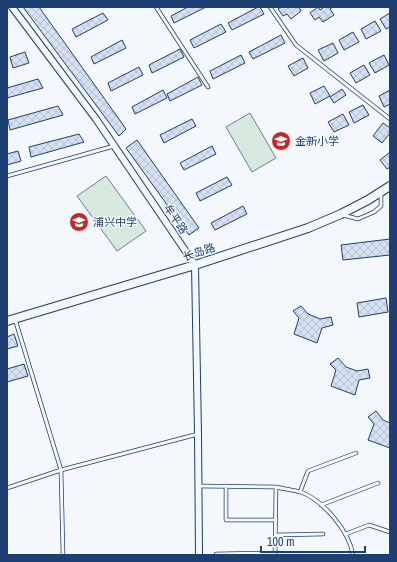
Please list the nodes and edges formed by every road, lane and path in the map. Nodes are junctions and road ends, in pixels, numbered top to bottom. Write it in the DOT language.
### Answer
graph roads {
  1 [pos="12,7"];
  2 [pos="162,7"];
  3 [pos="270,7"];
  4 [pos="157,8"];
  5 [pos="208,87"];
  6 [pos="390,119"];
  7 [pos="114,146"];
  8 [pos="7,176"];
  9 [pos="390,186"];
  10 [pos="381,192"];
  11 [pos="341,214"];
  12 [pos="195,265"];
  13 [pos="11,320"];
  14 [pos="198,434"];
  15 [pos="356,453"];
  16 [pos="61,470"];
  17 [pos="378,483"];
  18 [pos="199,486"];
  19 [pos="226,486"];
  20 [pos="276,487"];
  21 [pos="7,488"];
  22 [pos="300,492"];
  23 [pos="321,505"];
  24 [pos="276,520"];
  25 [pos="390,532"];
  26 [pos="323,534"];
  27 [pos="346,534"];
  28 [pos="276,535"];
  29 [pos="216,554"];
  30 [pos="276,554"];
  31 [pos="353,554"];
  32 [pos="63,555"];
  33 [pos="199,555"];
  34 [pos="358,555"];
  1 -- 7 [label="street, 牟平路"];
  2 -- 4 [label="lane"];
  3 -- 6 [label="lane"];
  4 -- 5 [label="lane"];
  7 -- 8 [label="lane"];
  7 -- 12 [label="street, 牟平路"];
  9 -- 10 [label="street, 长岛路"];
  10 -- 11 [label="street, 长岛路"];
  10 -- 11 [label="lane"];
  11 -- 12 [label="street, 长岛路"];
  12 -- 13 [label="street, 长岛路"];
  12 -- 14 [label="street"];
  13 -- 16 [label="lane"];
  14 -- 16 [label="lane"];
  14 -- 18 [label="street"];
  15 -- 22 [label="lane"];
  16 -- 21 [label="lane"];
  16 -- 32 [label="lane"];
  17 -- 23 [label="lane"];
  18 -- 19 [label="lane"];
  18 -- 33 [label="street"];
  19 -- 20 [label="lane"];
  19 -- 24 [label="lane"];
  20 -- 22 [label="lane"];
  20 -- 24 [label="lane"];
  22 -- 23 [label="lane"];
  23 -- 27 [label="lane"];
  24 -- 28 [label="lane"];
  25 -- 27 [label="lane"];
  26 -- 28 [label="lane"];
  27 -- 31 [label="lane"];
  28 -- 30 [label="lane"];
  29 -- 30 [label="lane"];
  31 -- 34 [label="lane"];
}
